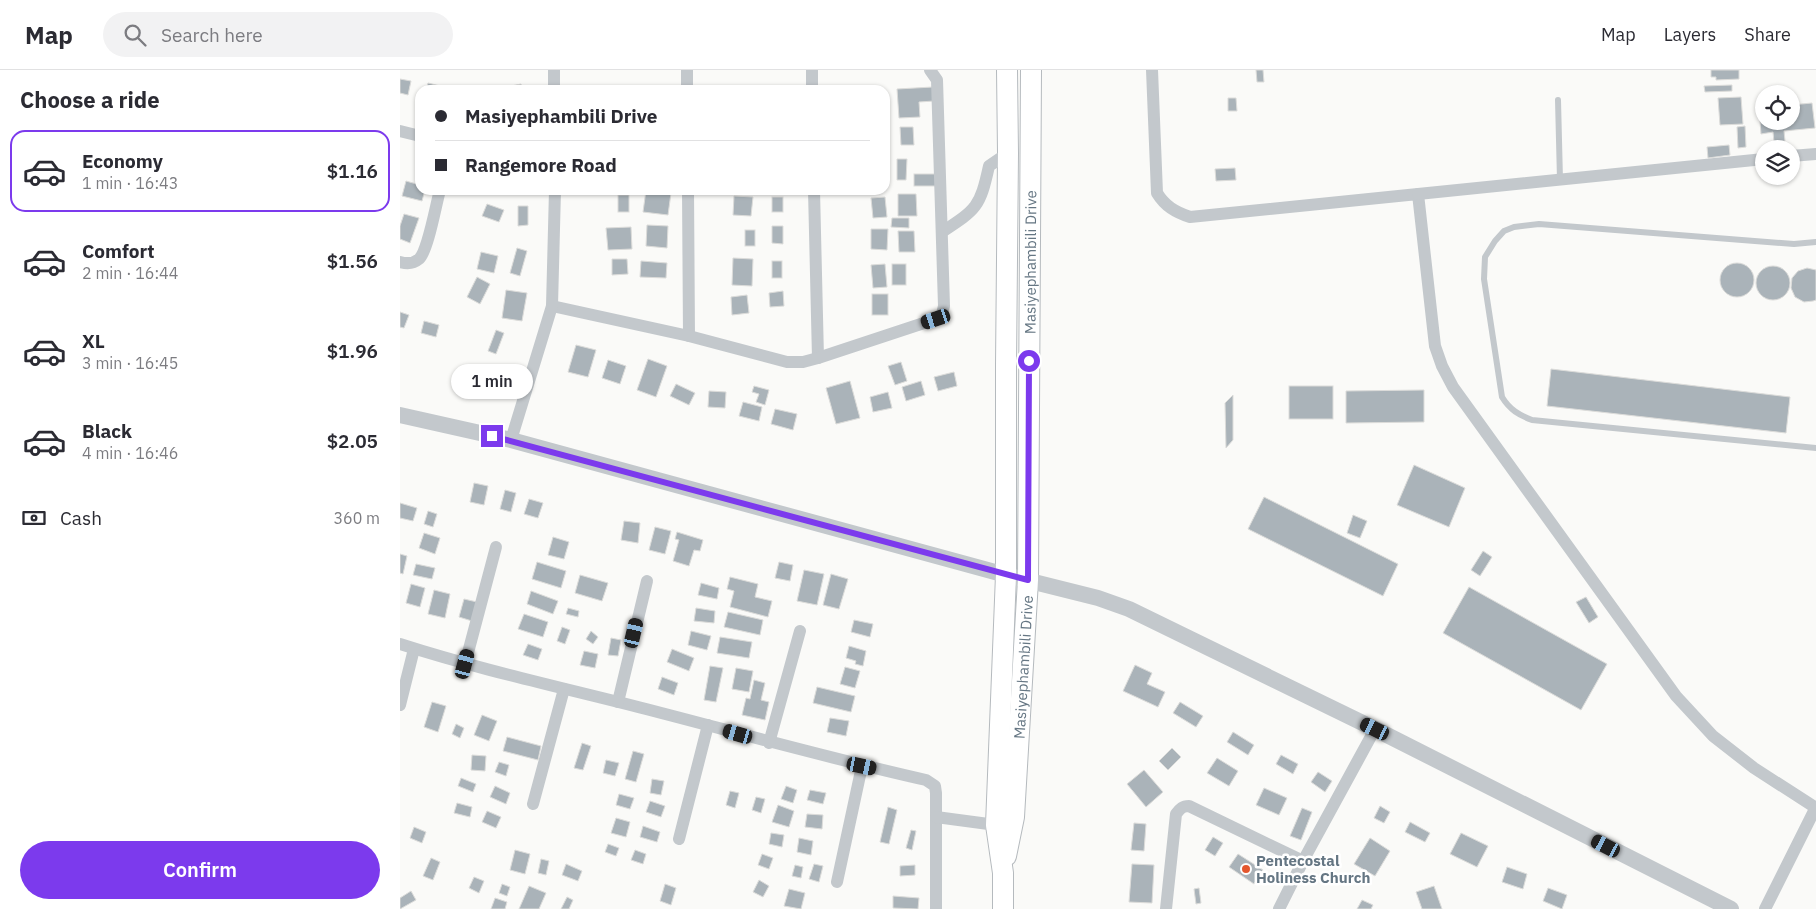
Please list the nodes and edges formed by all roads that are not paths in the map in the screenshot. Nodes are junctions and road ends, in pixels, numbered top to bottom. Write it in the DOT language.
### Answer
graph roads {
  1 [pos="554,70"];
  2 [pos="687,70"];
  3 [pos="812,70"];
  4 [pos="930,70"];
  5 [pos="1006,70"];
  6 [pos="1031,70"];
  7 [pos="1152,70"];
  8 [pos="554,85"];
  9 [pos="688,85"];
  10 [pos="812,85"];
  11 [pos="1558,100"];
  12 [pos="400,131"];
  13 [pos="415,135"];
  14 [pos="1008,153"];
  15 [pos="1816,154"];
  16 [pos="1800,155"];
  17 [pos="1755,160"];
  18 [pos="1560,180"];
  19 [pos="1418,194"];
  20 [pos="439,195"];
  21 [pos="555,195"];
  22 [pos="688,195"];
  23 [pos="814,195"];
  24 [pos="942,232"];
  25 [pos="1816,242"];
  26 [pos="400,262"];
  27 [pos="552,306"];
  28 [pos="689,336"];
  29 [pos="818,358"];
  30 [pos="400,415"];
  31 [pos="511,440"];
  32 [pos="1816,448"];
  33 [pos="496,547"];
  34 [pos="1006,575"];
  35 [pos="1028,580"];
  36 [pos="646,581"];
  37 [pos="800,631"];
  38 [pos="400,644"];
  39 [pos="414,649"];
  40 [pos="465,664"];
  41 [pos="564,688"];
  42 [pos="618,702"];
  43 [pos="400,705"];
  44 [pos="708,725"];
  45 [pos="1375,729"];
  46 [pos="768,742"];
  47 [pos="862,766"];
  48 [pos="533,804"];
  49 [pos="1816,808"];
  50 [pos="936,818"];
  51 [pos="996,825"];
  52 [pos="679,839"];
  53 [pos="1303,861"];
  54 [pos="1003,873"];
  55 [pos="837,882"];
  56 [pos="936,909"];
  57 [pos="1003,909"];
  58 [pos="1166,909"];
  59 [pos="1279,909"];
  60 [pos="1731,909"];
  61 [pos="1765,909"];
  1 -- 8 [label="street"];
  2 -- 9 [label="street"];
  3 -- 10 [label="street"];
  4 -- 24 [label="street"];
  5 -- 14 [label="main road, Masiyephambili Drive"];
  6 -- 35 [label="main road, Masiyephambili Drive"];
  7 -- 19 [label="street"];
  11 -- 18 [label="lane"];
  12 -- 13 [label="street"];
  14 -- 24 [label="street"];
  14 -- 34 [label="main road, Masiyephambili Drive"];
  15 -- 16 [label="street"];
  17 -- 18 [label="street"];
  18 -- 19 [label="street"];
  19 -- 49 [label="street"];
  20 -- 26 [label="street"];
  21 -- 27 [label="street"];
  22 -- 28 [label="street"];
  23 -- 29 [label="street"];
  24 -- 29 [label="street"];
  25 -- 32 [label="lane"];
  27 -- 28 [label="street"];
  27 -- 31 [label="street"];
  28 -- 29 [label="street"];
  30 -- 31 [label="street"];
  31 -- 34 [label="street"];
  33 -- 40 [label="street"];
  34 -- 35 [label="street"];
  34 -- 51 [label="main road, Masiyephambili Drive"];
  35 -- 45 [label="street"];
  35 -- 54 [label="main road, Masiyephambili Drive"];
  36 -- 42 [label="street"];
  37 -- 46 [label="street"];
  38 -- 39 [label="street"];
  39 -- 40 [label="street"];
  39 -- 43 [label="street"];
  40 -- 41 [label="street"];
  41 -- 42 [label="street"];
  41 -- 48 [label="street"];
  42 -- 44 [label="street"];
  44 -- 46 [label="street"];
  44 -- 52 [label="street"];
  45 -- 53 [label="street"];
  45 -- 60 [label="street"];
  46 -- 47 [label="street"];
  47 -- 50 [label="street"];
  47 -- 55 [label="street"];
  49 -- 61 [label="street"];
  50 -- 51 [label="street"];
  50 -- 56 [label="street"];
  51 -- 54 [label="main road, Masiyephambili Drive"];
  53 -- 58 [label="street"];
  53 -- 59 [label="street"];
  54 -- 57 [label="main road, Masiyephambili Drive"];
}
